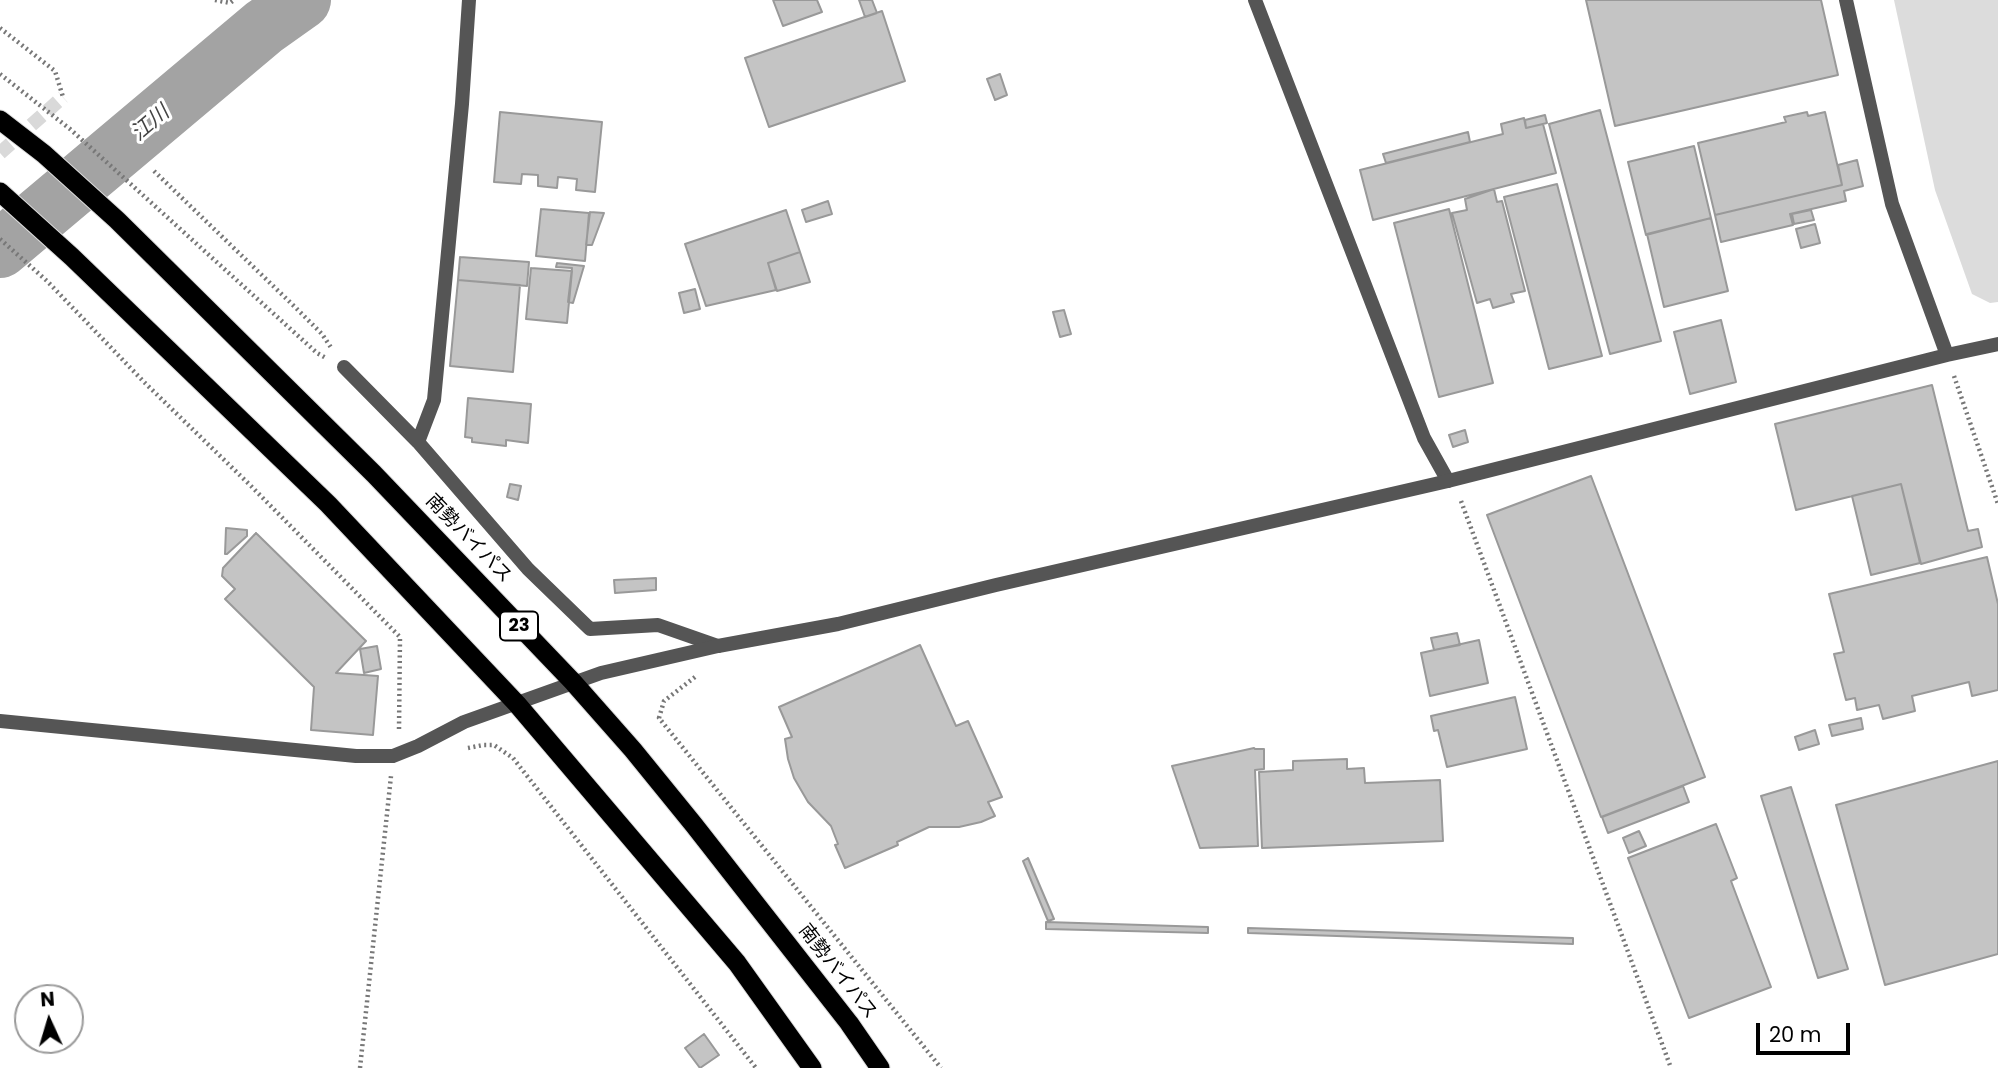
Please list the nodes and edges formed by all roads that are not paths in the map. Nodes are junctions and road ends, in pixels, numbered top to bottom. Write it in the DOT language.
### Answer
graph roads {
  1 [pos="469,0"];
  2 [pos="1255,0"];
  3 [pos="1846,0"];
  4 [pos="0,120"];
  5 [pos="0,192"];
  6 [pos="1998,344"];
  7 [pos="1947,355"];
  8 [pos="344,367"];
  9 [pos="418,442"];
  10 [pos="1448,481"];
  11 [pos="718,646"];
  12 [pos="573,682"];
  13 [pos="517,704"];
  14 [pos="0,721"];
  15 [pos="812,1068"];
  16 [pos="880,1068"];
  1 -- 9 [label="street"];
  2 -- 10 [label="street"];
  3 -- 7 [label="street"];
  4 -- 12 [label="highway, 南勢バイパス / 23"];
  5 -- 13 [label="highway"];
  6 -- 7 [label="street"];
  7 -- 10 [label="street"];
  8 -- 9 [label="street"];
  9 -- 11 [label="street"];
  10 -- 11 [label="street"];
  11 -- 12 [label="street"];
  12 -- 13 [label="street"];
  12 -- 16 [label="highway, 南勢バイパス / 23"];
  13 -- 14 [label="street"];
  13 -- 15 [label="highway"];
}
